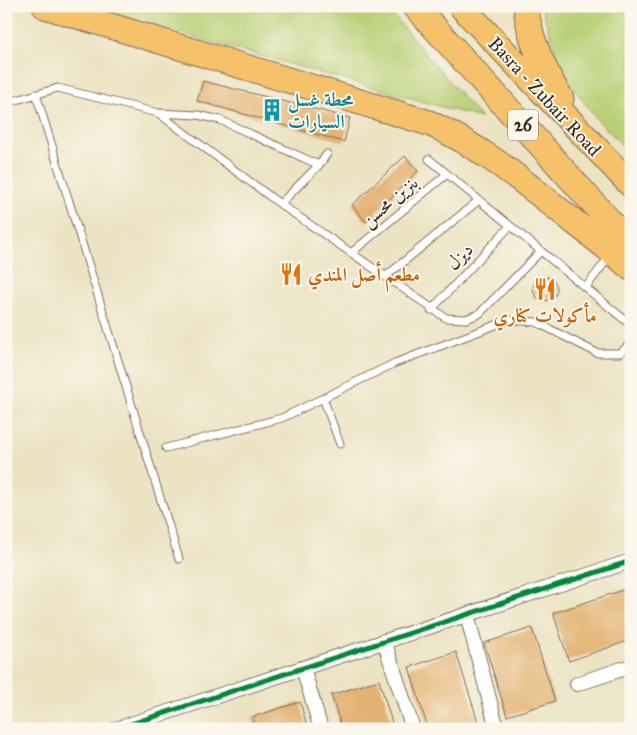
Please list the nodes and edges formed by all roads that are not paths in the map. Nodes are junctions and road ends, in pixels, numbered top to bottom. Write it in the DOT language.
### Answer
graph roads {
  1 [pos="45,6"];
  2 [pos="415,6"];
  3 [pos="461,6"];
  4 [pos="526,6"];
  5 [pos="36,94"];
  6 [pos="6,103"];
  7 [pos="158,113"];
  8 [pos="598,152"];
  9 [pos="327,154"];
  10 [pos="429,160"];
  11 [pos="319,165"];
  12 [pos="447,174"];
  13 [pos="631,185"];
  14 [pos="479,200"];
  15 [pos="280,204"];
  16 [pos="510,226"];
  17 [pos="541,251"];
  18 [pos="351,253"];
  19 [pos="625,255"];
  20 [pos="385,276"];
  21 [pos="586,287"];
  22 [pos="431,310"];
  23 [pos="631,326"];
  24 [pos="631,343"];
  25 [pos="323,398"];
  26 [pos="340,444"];
  27 [pos="166,448"];
  28 [pos="179,560"];
  29 [pos="631,561"];
  30 [pos="467,615"];
  31 [pos="384,641"];
  32 [pos="631,666"];
  33 [pos="303,668"];
  34 [pos="577,684"];
  35 [pos="116,729"];
  36 [pos="321,729"];
  37 [pos="413,729"];
  38 [pos="497,729"];
  1 -- 19 [label="highway"];
  2 -- 19 [label="highway, 26"];
  3 -- 8 [label="highway, Basra - Zubair Road / 26"];
  4 -- 8 [label="highway"];
  5 -- 6 [label="lane"];
  5 -- 7 [label="lane"];
  5 -- 28 [label="lane"];
  7 -- 11 [label="lane"];
  7 -- 15 [label="lane"];
  8 -- 13 [label="highway, Basra - Zubair Road / 26"];
  9 -- 11 [label="lane"];
  10 -- 12 [label="lane"];
  11 -- 15 [label="lane"];
  12 -- 14 [label="lane"];
  12 -- 18 [label="lane, بنزين محسن"];
  14 -- 16 [label="lane"];
  14 -- 20 [label="lane"];
  15 -- 18 [label="lane"];
  16 -- 17 [label="lane"];
  16 -- 22 [label="lane, ديزل"];
  17 -- 21 [label="lane"];
  17 -- 22 [label="lane"];
  18 -- 20 [label="lane"];
  19 -- 21 [label="lane"];
  20 -- 22 [label="lane"];
  21 -- 23 [label="lane"];
  24 -- 25 [label="lane"];
  25 -- 26 [label="lane"];
  25 -- 27 [label="lane"];
  29 -- 30 [label="street"];
  30 -- 31 [label="street"];
  30 -- 38 [label="street"];
  31 -- 33 [label="street"];
  31 -- 37 [label="street"];
  32 -- 34 [label="street"];
  33 -- 35 [label="street"];
  33 -- 36 [label="street"];
}
